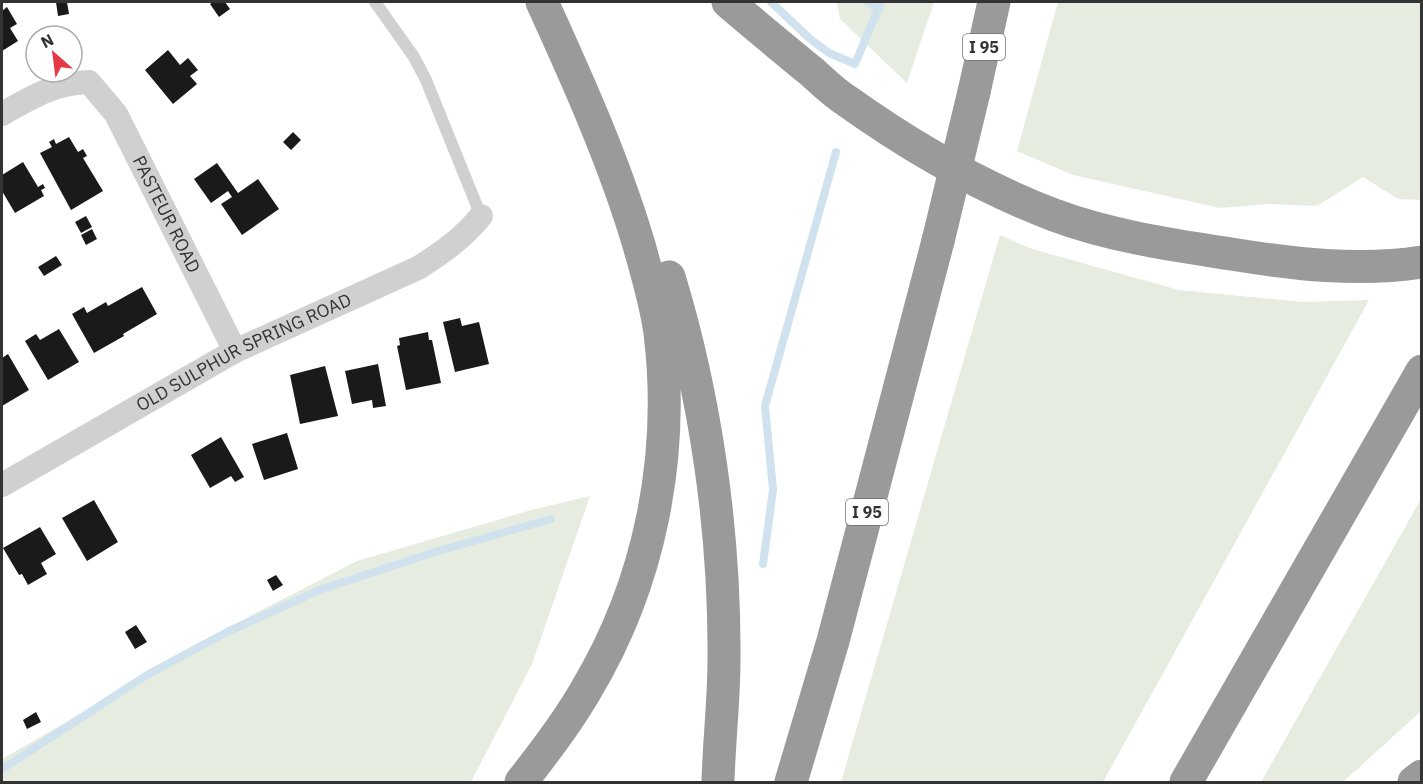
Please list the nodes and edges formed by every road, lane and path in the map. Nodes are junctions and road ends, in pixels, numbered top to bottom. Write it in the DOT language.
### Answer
graph roads {
  1 [pos="375,2"];
  2 [pos="542,2"];
  3 [pos="554,2"];
  4 [pos="728,2"];
  5 [pos="994,2"];
  6 [pos="2,114"];
  7 [pos="481,216"];
  8 [pos="1422,262"];
  9 [pos="235,351"];
  10 [pos="1422,371"];
  11 [pos="2,485"];
  12 [pos="1422,776"];
  13 [pos="521,783"];
  14 [pos="718,783"];
  15 [pos="791,783"];
  16 [pos="1186,783"];
  17 [pos="1414,783"];
  1 -- 7 [label="lane"];
  2 -- 13 [label="highway"];
  3 -- 14 [label="highway"];
  4 -- 8 [label="highway"];
  5 -- 15 [label="highway, I 95, bridge"];
  6 -- 9 [label="street, PASTEUR ROAD"];
  7 -- 9 [label="street, OLD SULPHUR SPRING ROAD"];
  9 -- 11 [label="street, OLD SULPHUR SPRING ROAD"];
  10 -- 16 [label="highway"];
  12 -- 17 [label="highway"];
}
